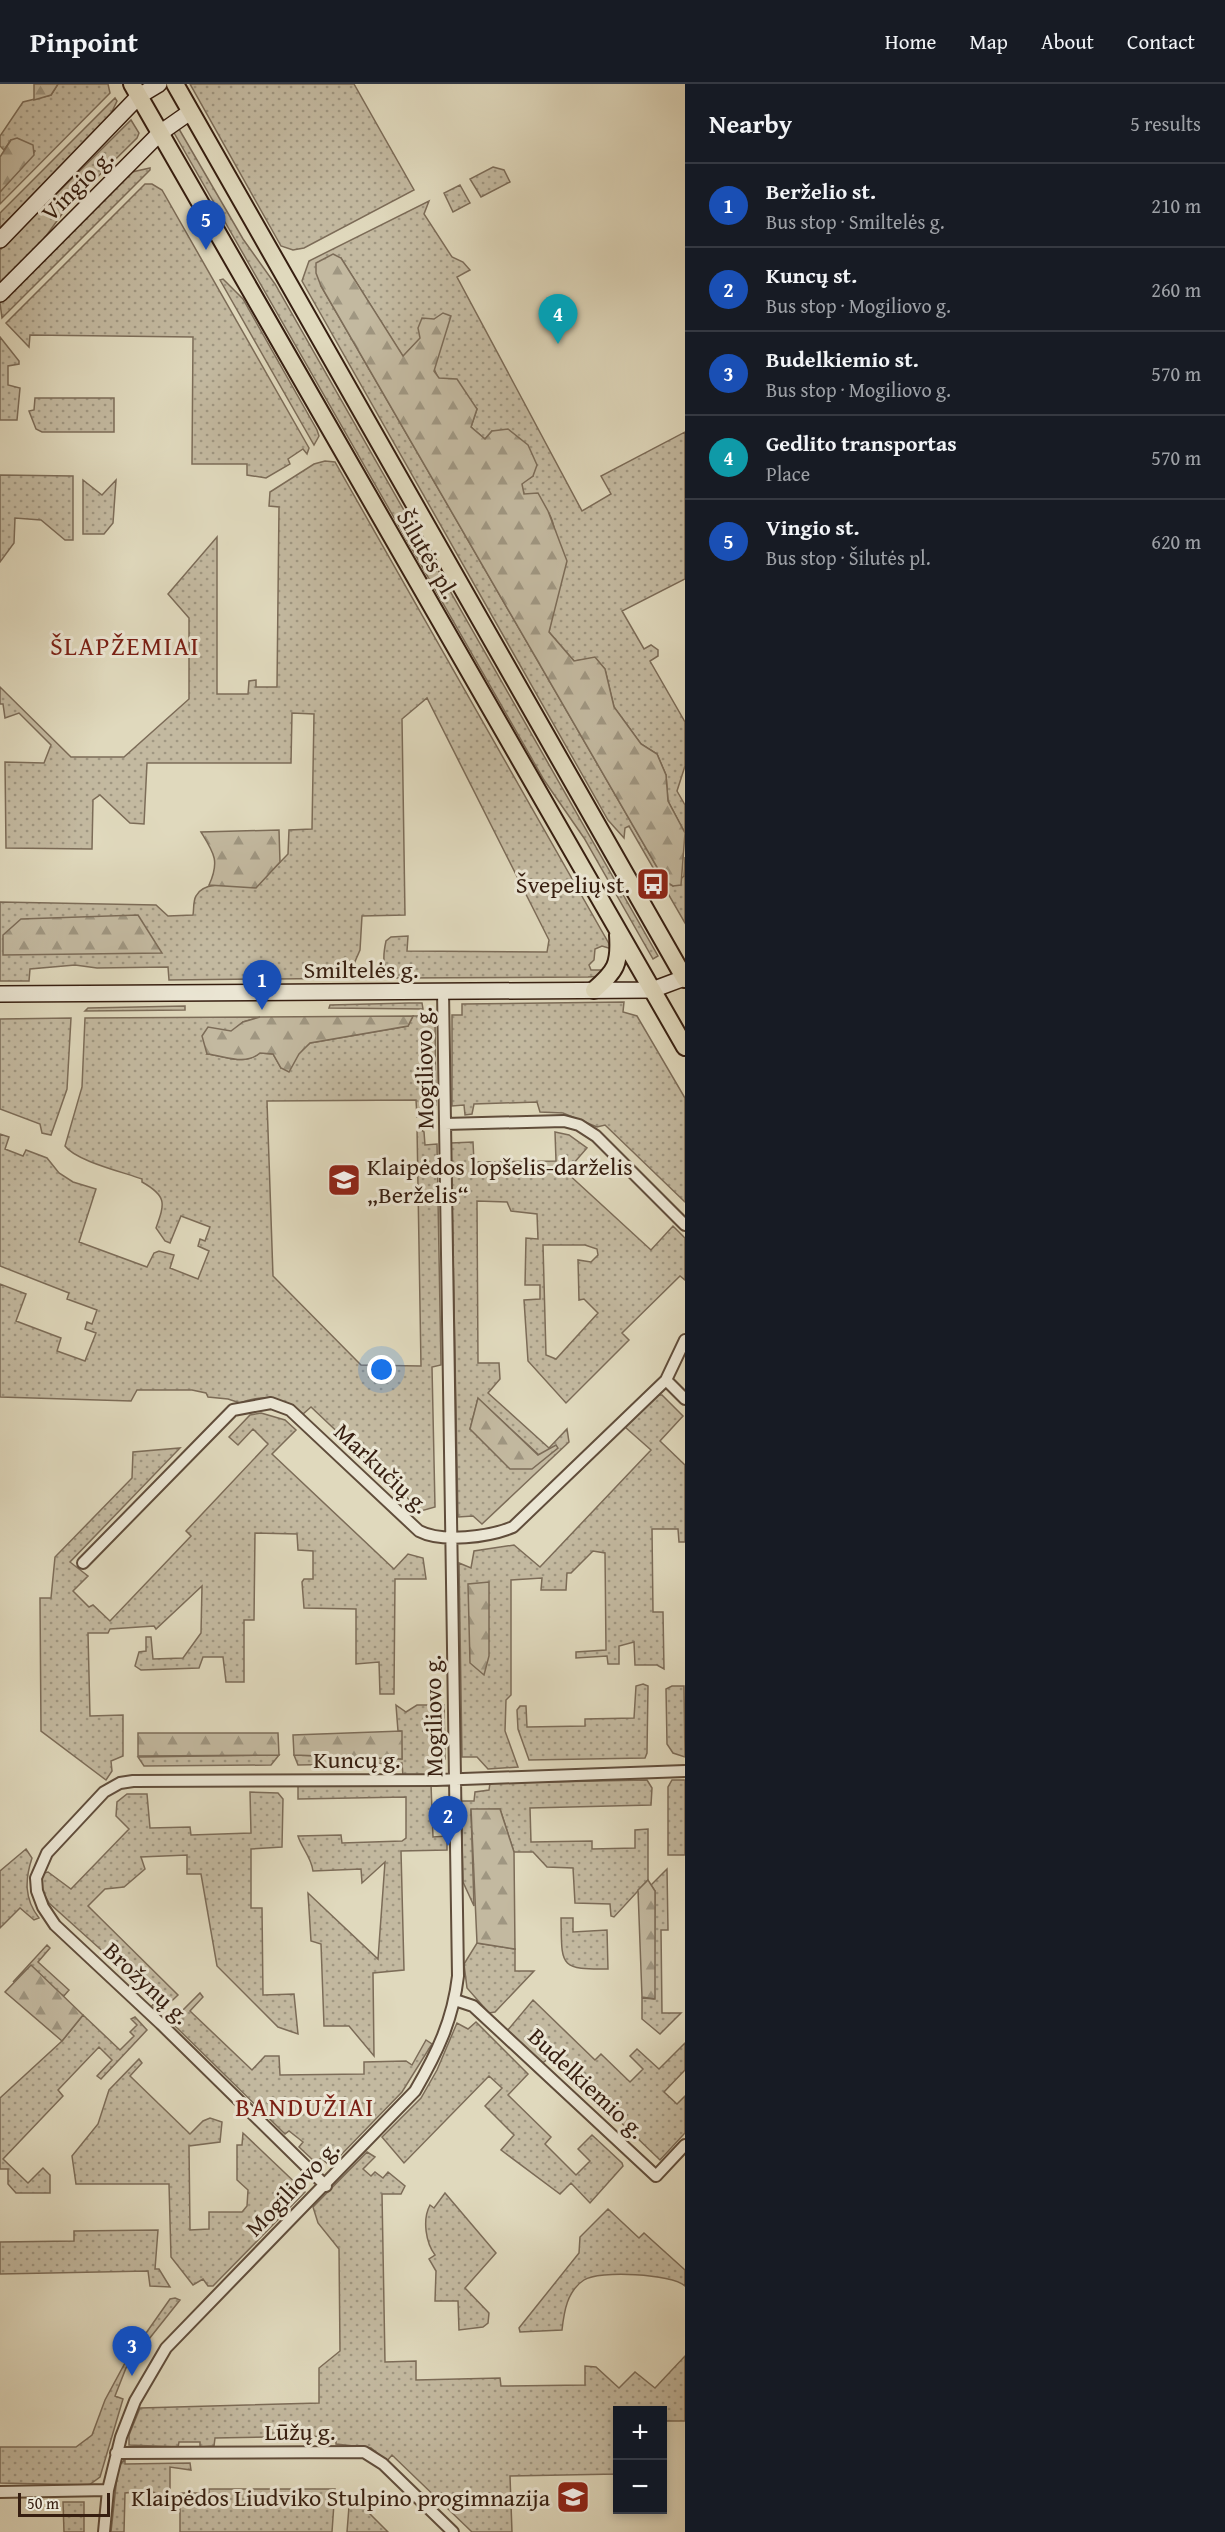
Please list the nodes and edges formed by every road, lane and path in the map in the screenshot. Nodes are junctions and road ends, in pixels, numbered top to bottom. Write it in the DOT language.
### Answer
graph roads {
  1 [pos="159,84"];
  2 [pos="175,84"];
  3 [pos="136,90"];
  4 [pos="190,112"];
  5 [pos="160,133"];
  6 [pos="0,240"];
  7 [pos="0,294"];
  8 [pos="618,931"];
  9 [pos="685,978"];
  10 [pos="594,990"];
  11 [pos="652,990"];
  12 [pos="443,991"];
  13 [pos="0,994"];
  14 [pos="685,1047"];
  15 [pos="446,1124"];
  16 [pos="685,1225"];
  17 [pos="685,1340"];
  18 [pos="666,1380"];
  19 [pos="685,1399"];
  20 [pos="452,1536"];
  21 [pos="83,1563"];
  22 [pos="685,1771"];
  23 [pos="455,1779"];
  24 [pos="104,1792"];
  25 [pos="455,2000"];
  26 [pos="685,2145"];
  27 [pos="326,2186"];
  28 [pos="116,2453"];
  29 [pos="108,2490"];
  30 [pos="0,2492"];
  31 [pos="104,2532"];
  32 [pos="453,2532"];
  1 -- 3 [label="street, Vingio g."];
  2 -- 4 [label="main road, Šilutės pl."];
  3 -- 5 [label="main road, Šilutės pl."];
  3 -- 6 [label="street, Vingio g."];
  4 -- 5 [label="street, Vingio g."];
  4 -- 9 [label="main road, Šilutės pl."];
  5 -- 7 [label="street, Vingio g."];
  5 -- 8 [label="main road, Šilutės pl."];
  8 -- 10 [label="main road"];
  8 -- 11 [label="main road, Šilutės pl."];
  9 -- 11 [label="street, Smiltelės g."];
  10 -- 11 [label="street, Smiltelės g."];
  10 -- 12 [label="street, Smiltelės g."];
  11 -- 14 [label="main road, Šilutės pl."];
  12 -- 13 [label="street, Smiltelės g."];
  12 -- 15 [label="street, Mogiliovo g."];
  15 -- 16 [label="street"];
  15 -- 20 [label="street, Mogiliovo g."];
  17 -- 18 [label="street"];
  18 -- 19 [label="street"];
  18 -- 20 [label="street, Markučių g."];
  20 -- 21 [label="street, Markučių g."];
  20 -- 23 [label="street, Mogiliovo g."];
  22 -- 23 [label="street, Kuncų g."];
  23 -- 24 [label="street, Kuncų g."];
  23 -- 25 [label="street, Mogiliovo g."];
  24 -- 27 [label="street, Brožynų g."];
  25 -- 26 [label="street, Budelkiemio g."];
  25 -- 27 [label="street, Mogiliovo g."];
  27 -- 28 [label="street, Mogiliovo g."];
  28 -- 29 [label="street, Mogiliovo g."];
  28 -- 32 [label="street, Lūžų g."];
  29 -- 30 [label="street"];
  29 -- 31 [label="street, Mogiliovo g."];
}
